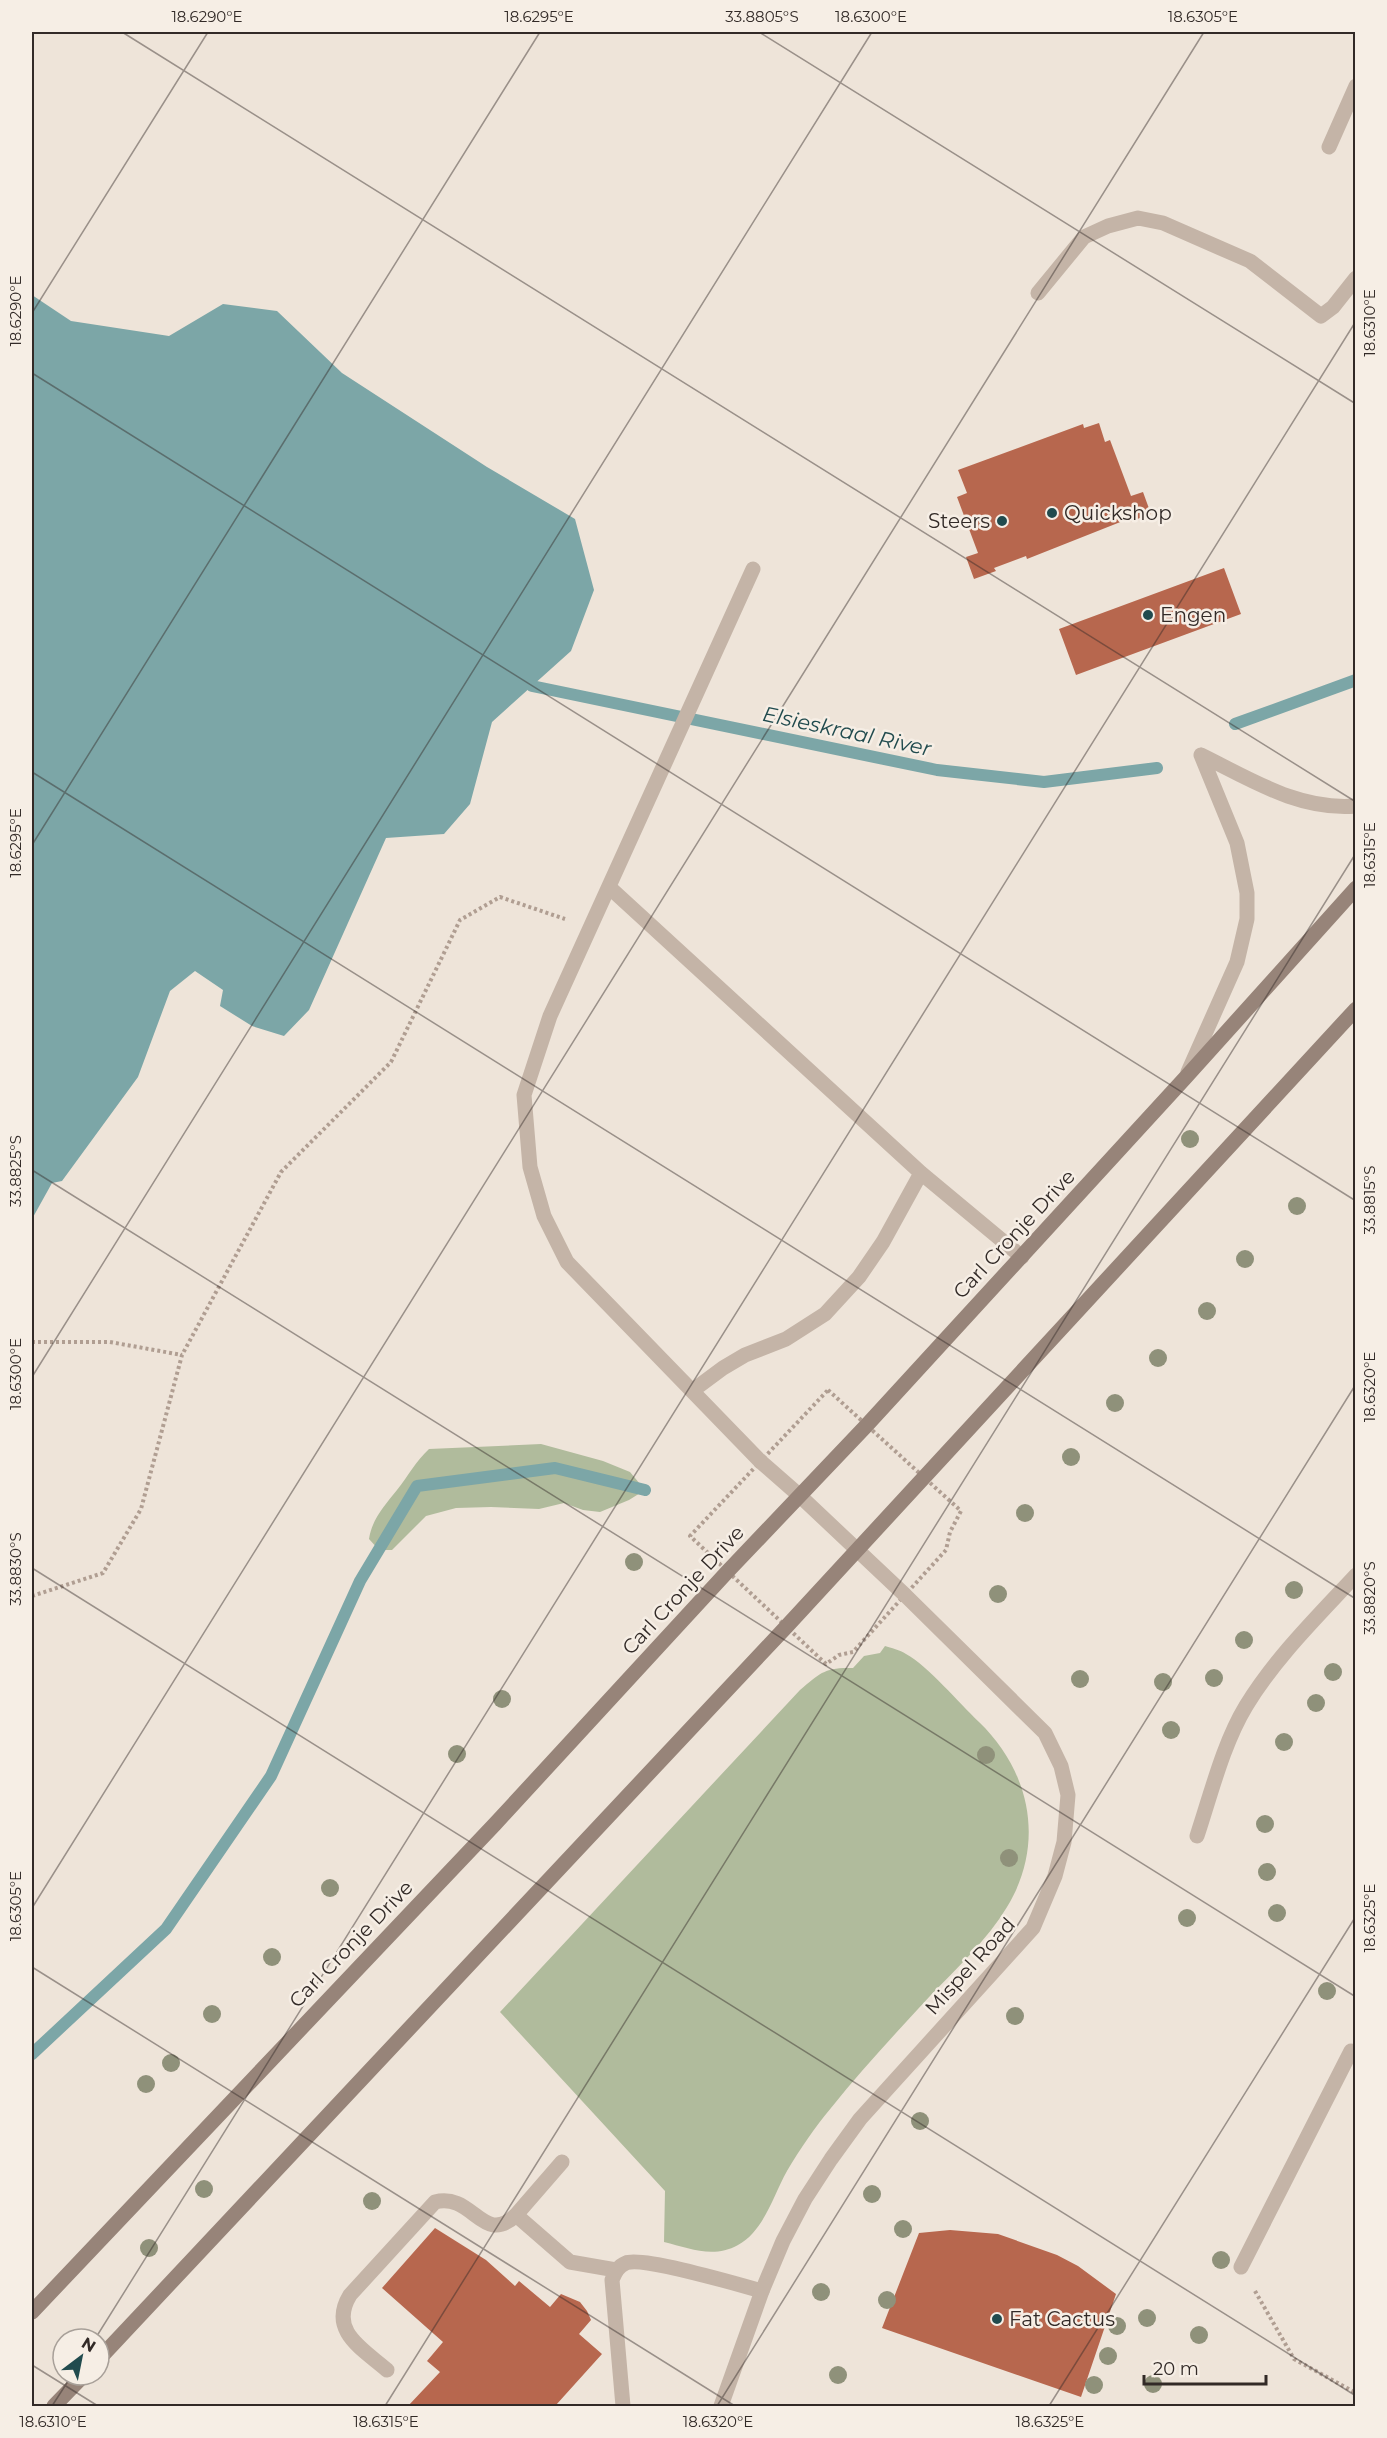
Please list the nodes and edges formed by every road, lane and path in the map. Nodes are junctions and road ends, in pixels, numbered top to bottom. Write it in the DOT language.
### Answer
graph roads {
  1 [pos="1356,86"];
  2 [pos="1329,147"];
  3 [pos="1356,278"];
  4 [pos="1038,293"];
  5 [pos="753,569"];
  6 [pos="1356,806"];
  7 [pos="609,887"];
  8 [pos="1356,888"];
  9 [pos="591,928"];
  10 [pos="1356,1009"];
  11 [pos="1186,1077"];
  12 [pos="921,1173"];
  13 [pos="1022,1257"];
  14 [pos="32,1342"];
  15 [pos="182,1355"];
  16 [pos="692,1391"];
  17 [pos="800,1496"];
  18 [pos="856,1550"];
  19 [pos="1356,1575"];
  20 [pos="32,1596"];
  21 [pos="1197,1836"];
  22 [pos="1351,2051"];
  23 [pos="562,2162"];
  24 [pos="516,2215"];
  25 [pos="1241,2267"];
  26 [pos="616,2270"];
  27 [pos="762,2291"];
  28 [pos="32,2312"];
  29 [pos="111,2345"];
  30 [pos="387,2370"];
  31 [pos="72,2387"];
  32 [pos="1356,2393"];
  33 [pos="54,2406"];
  34 [pos="623,2406"];
  35 [pos="721,2406"];
  1 -- 2 [label="street"];
  3 -- 4 [label="street"];
  5 -- 7 [label="street, Mispel Road"];
  6 -- 11 [label="street"];
  7 -- 9 [label="street, Mispel Road"];
  7 -- 12 [label="street"];
  8 -- 11 [label="main road, Carl Cronje Drive"];
  9 -- 15 [label="path"];
  9 -- 16 [label="street, Mispel Road"];
  10 -- 18 [label="main road"];
  11 -- 13 [label="main road, Carl Cronje Drive"];
  12 -- 13 [label="street"];
  12 -- 16 [label="street"];
  13 -- 17 [label="main road, Carl Cronje Drive"];
  14 -- 15 [label="path"];
  15 -- 20 [label="path"];
  16 -- 17 [label="street, Mispel Road"];
  17 -- 18 [label="street, Mispel Road"];
  17 -- 28 [label="main road, Carl Cronje Drive"];
  18 -- 27 [label="street, Mispel Road"];
  18 -- 29 [label="main road"];
  19 -- 21 [label="street"];
  22 -- 25 [label="street"];
  23 -- 24 [label="street"];
  24 -- 26 [label="street"];
  24 -- 30 [label="street"];
  25 -- 32 [label="path"];
  26 -- 27 [label="street"];
  26 -- 34 [label="street"];
  27 -- 35 [label="street, Mispel Road"];
  31 -- 33 [label="main road"];
}
